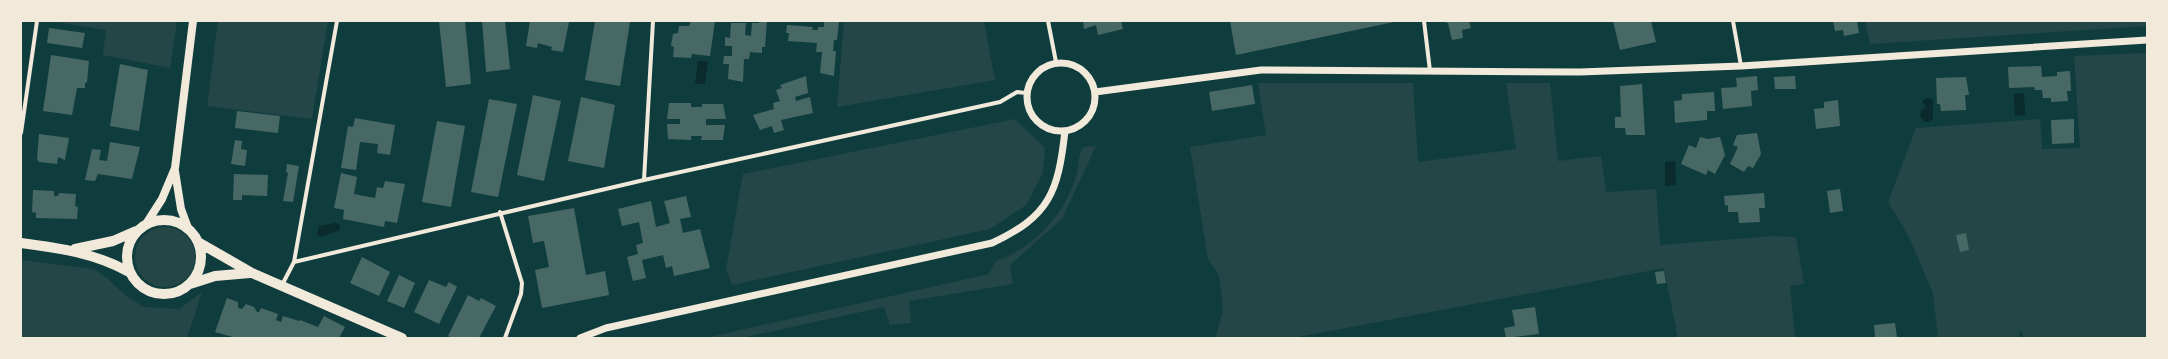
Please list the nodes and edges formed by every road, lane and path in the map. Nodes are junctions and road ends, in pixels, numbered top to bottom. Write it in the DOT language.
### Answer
graph roads {
  1 [pos="37,21"];
  2 [pos="193,21"];
  3 [pos="337,21"];
  4 [pos="653,21"];
  5 [pos="1048,21"];
  6 [pos="1424,21"];
  7 [pos="1733,21"];
  8 [pos="2147,40"];
  9 [pos="1056,62"];
  10 [pos="1742,66"];
  11 [pos="1430,71"];
  12 [pos="1095,92"];
  13 [pos="1026,93"];
  14 [pos="1065,131"];
  15 [pos="21,133"];
  16 [pos="175,168"];
  17 [pos="644,180"];
  18 [pos="500,212"];
  19 [pos="143,226"];
  20 [pos="188,228"];
  21 [pos="198,242"];
  22 [pos="21,243"];
  23 [pos="69,250"];
  24 [pos="294,262"];
  25 [pos="130,272"];
  26 [pos="252,273"];
  27 [pos="190,284"];
  28 [pos="282,285"];
  29 [pos="402,338"];
  30 [pos="505,338"];
  31 [pos="580,338"];
  1 -- 15 [label="street"];
  2 -- 16 [label="main road"];
  3 -- 24 [label="street"];
  4 -- 17 [label="street"];
  5 -- 9 [label="street"];
  6 -- 11 [label="street"];
  7 -- 10 [label="street"];
  8 -- 10 [label="street"];
  9 -- 12 [label="street"];
  9 -- 13 [label="street"];
  10 -- 11 [label="street"];
  11 -- 12 [label="street"];
  12 -- 14 [label="street"];
  13 -- 14 [label="street"];
  13 -- 17 [label="street"];
  14 -- 31 [label="street"];
  16 -- 19 [label="main road"];
  16 -- 20 [label="main road"];
  17 -- 18 [label="street"];
  18 -- 24 [label="street"];
  18 -- 30 [label="street"];
  19 -- 20 [label="main road"];
  19 -- 23 [label="main road"];
  19 -- 25 [label="main road"];
  20 -- 21 [label="main road"];
  21 -- 26 [label="main road"];
  21 -- 27 [label="main road"];
  22 -- 23 [label="main road"];
  23 -- 25 [label="main road"];
  24 -- 28 [label="street"];
  25 -- 27 [label="main road"];
  26 -- 27 [label="main road"];
  26 -- 28 [label="main road"];
  28 -- 29 [label="main road"];
}
